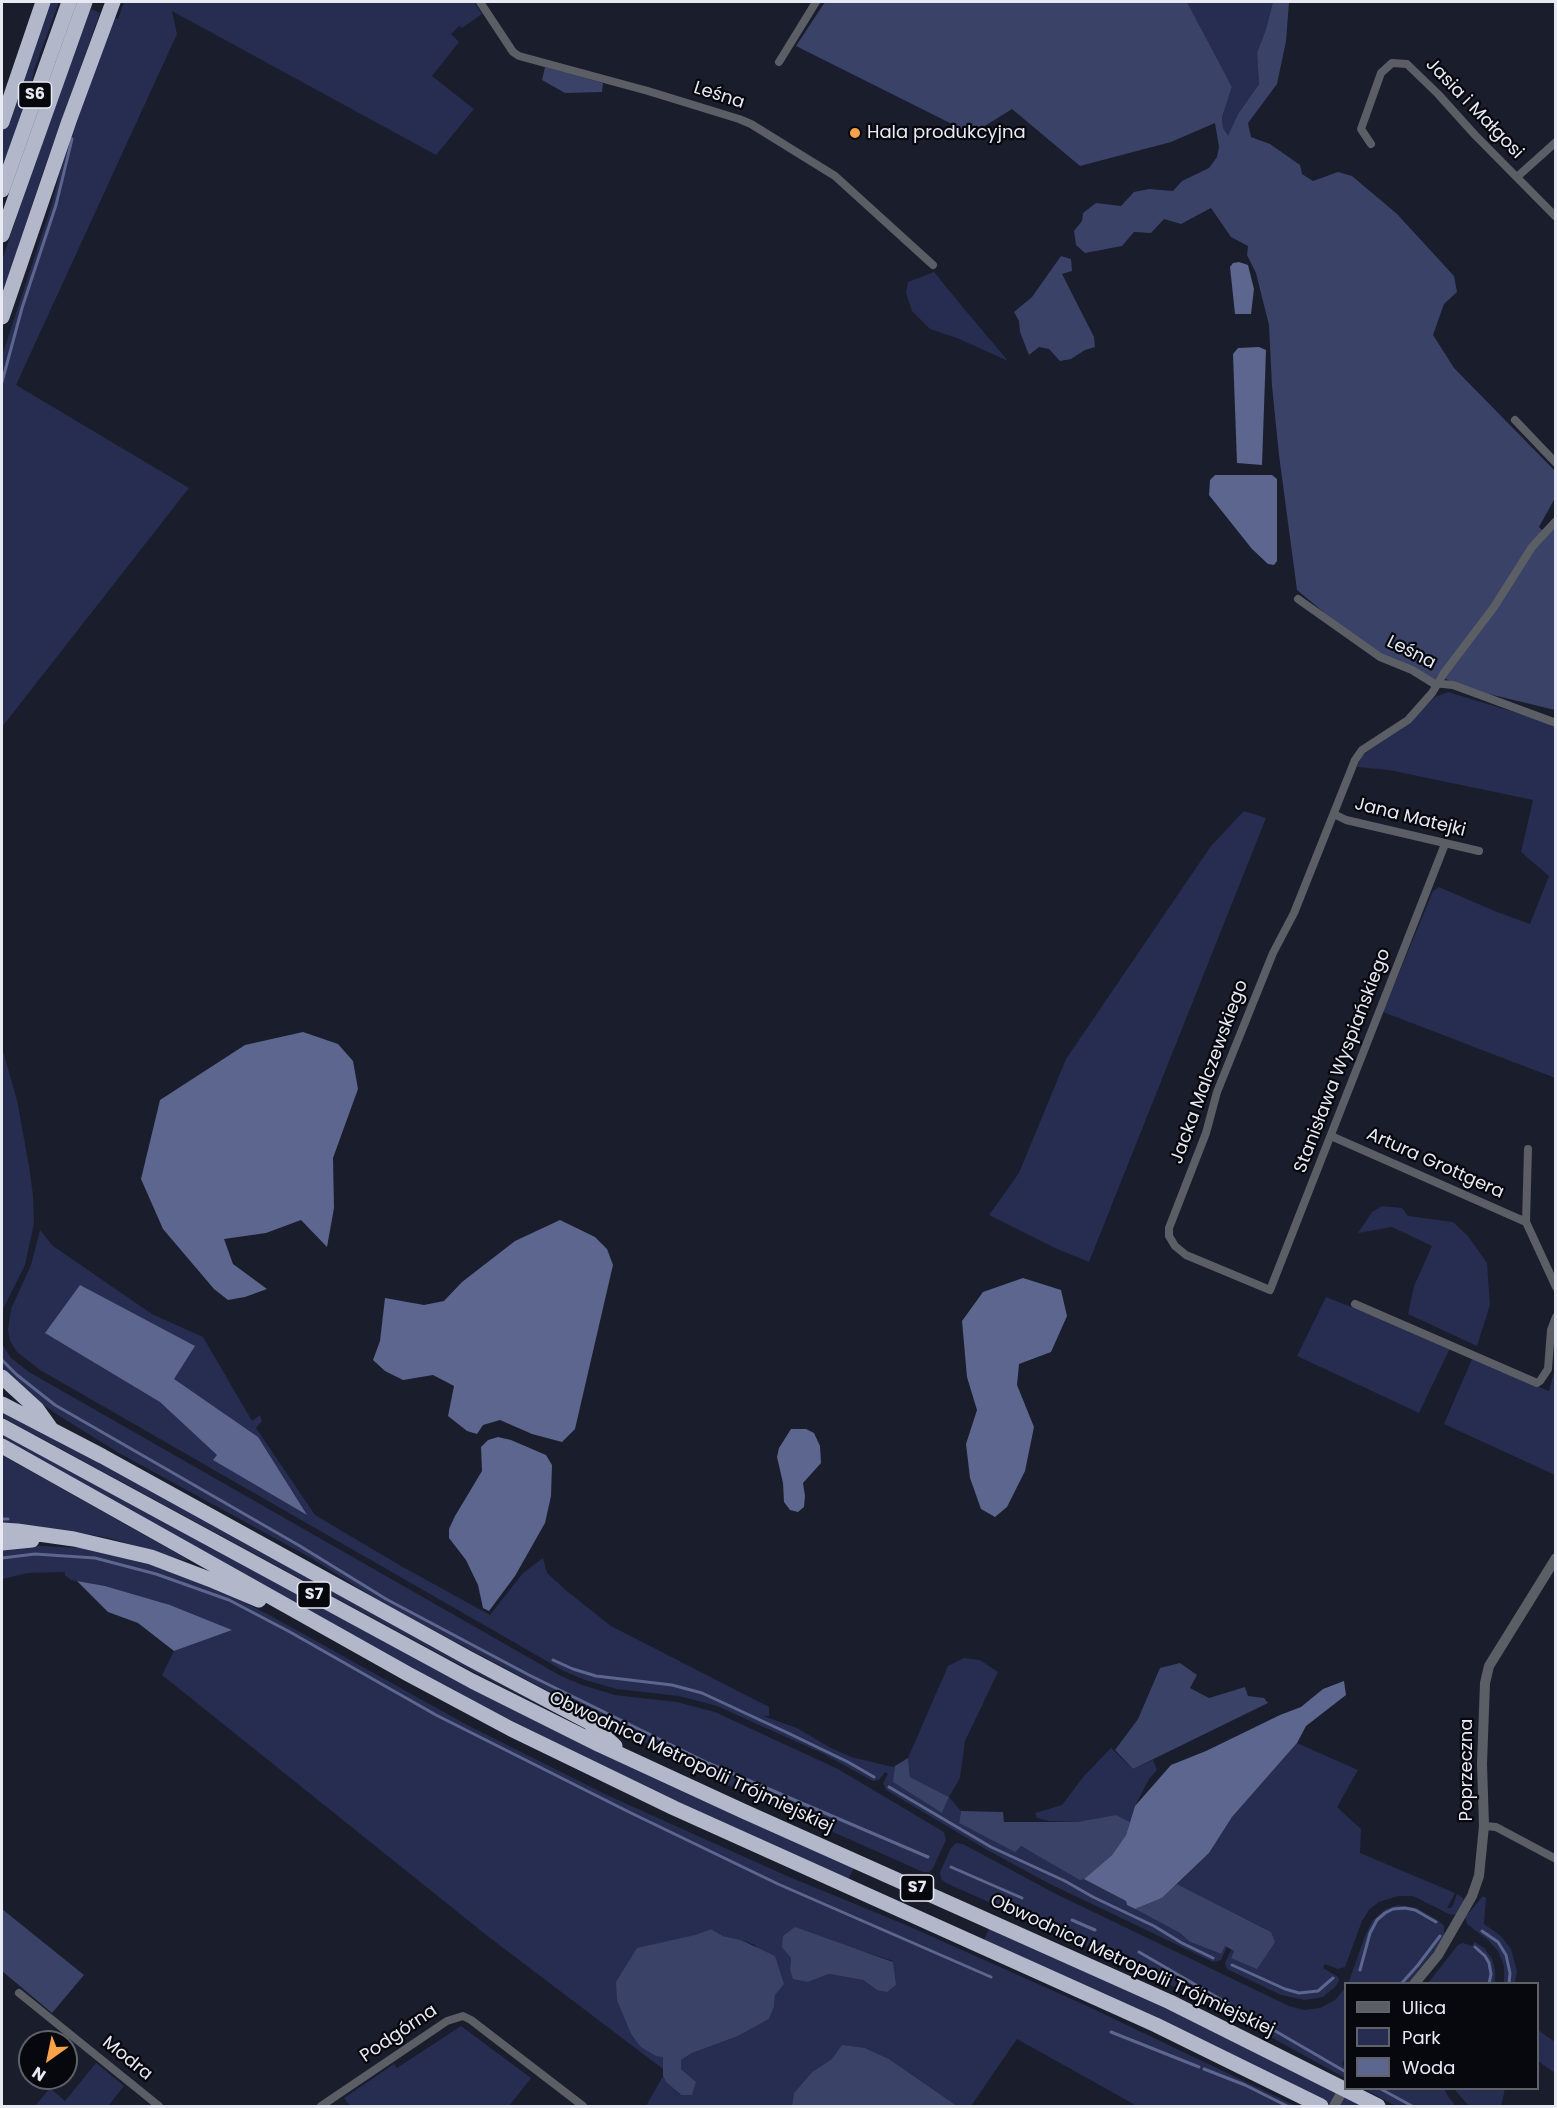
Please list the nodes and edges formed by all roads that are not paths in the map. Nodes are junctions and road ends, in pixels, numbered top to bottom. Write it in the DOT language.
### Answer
graph roads {
  1 [pos="43,2"];
  2 [pos="69,2"];
  3 [pos="85,2"];
  4 [pos="113,2"];
  5 [pos="480,2"];
  6 [pos="816,2"];
  7 [pos="26,47"];
  8 [pos="779,62"];
  9 [pos="2,84"];
  10 [pos="2,122"];
  11 [pos="1556,142"];
  12 [pos="1371,144"];
  13 [pos="1518,177"];
  14 [pos="2,190"];
  15 [pos="1556,217"];
  16 [pos="2,235"];
  17 [pos="933,265"];
  18 [pos="2,317"];
  19 [pos="1515,420"];
  20 [pos="1556,463"];
  21 [pos="1556,521"];
  22 [pos="1298,599"];
  23 [pos="1438,684"];
  24 [pos="1556,723"];
  25 [pos="1334,814"];
  26 [pos="1445,844"];
  27 [pos="1479,851"];
  28 [pos="1331,1136"];
  29 [pos="1528,1149"];
  30 [pos="1526,1221"];
  31 [pos="1556,1287"];
  32 [pos="1270,1290"];
  33 [pos="1355,1304"];
  34 [pos="1556,1317"];
  35 [pos="2,1377"];
  36 [pos="2,1404"];
  37 [pos="2,1426"];
  38 [pos="54,1432"];
  39 [pos="2,1446"];
  40 [pos="2,1530"];
  41 [pos="74,1539"];
  42 [pos="2,1543"];
  43 [pos="1556,1558"];
  44 [pos="339,1635"];
  45 [pos="629,1758"];
  46 [pos="1484,1826"];
  47 [pos="1556,1859"];
  48 [pos="1415,1982"];
  49 [pos="19,1993"];
  50 [pos="1344,2088"];
  51 [pos="1344,2089"];
  52 [pos="1346,2090"];
  53 [pos="159,2106"];
  54 [pos="321,2106"];
  55 [pos="583,2106"];
  56 [pos="1321,2106"];
  57 [pos="1334,2106"];
  58 [pos="1378,2106"];
  1 -- 7 [label="highway"];
  2 -- 14 [label="highway, S6"];
  3 -- 16 [label="highway, S6"];
  4 -- 18 [label="highway"];
  5 -- 17 [label="street, Leśna"];
  6 -- 8 [label="street"];
  7 -- 9 [label="highway"];
  7 -- 10 [label="highway"];
  11 -- 13 [label="street, Jasia i Małgosi"];
  12 -- 13 [label="street, Jasia i Małgosi"];
  13 -- 15 [label="street, Jasia i Małgosi"];
  19 -- 20 [label="street"];
  21 -- 23 [label="street"];
  22 -- 23 [label="street, Leśna"];
  23 -- 24 [label="street, Leśna"];
  23 -- 25 [label="street"];
  25 -- 26 [label="street, Jana Matejki"];
  25 -- 32 [label="street, Jacka Malczewskiego"];
  26 -- 27 [label="street, Jana Matejki"];
  26 -- 28 [label="street, Stanisława Wyspiańskiego"];
  28 -- 30 [label="street, Artura Grottgera"];
  28 -- 32 [label="street, Stanisława Wyspiańskiego"];
  29 -- 30 [label="street"];
  30 -- 31 [label="street"];
  33 -- 34 [label="street"];
  35 -- 38 [label="highway"];
  36 -- 38 [label="highway"];
  37 -- 45 [label="highway, Obwodnica Metropolii Trójmiejskiej / S7"];
  38 -- 45 [label="highway"];
  39 -- 44 [label="highway, S7"];
  40 -- 41 [label="highway"];
  41 -- 42 [label="highway"];
  41 -- 44 [label="highway"];
  43 -- 46 [label="street, Poprzeczna"];
  44 -- 56 [label="highway, S7"];
  45 -- 51 [label="highway, Obwodnica Metropolii Trójmiejskiej / S7"];
  46 -- 47 [label="street"];
  46 -- 48 [label="street, Poprzeczna"];
  49 -- 53 [label="street, Modra"];
  50 -- 57 [label="street"];
  52 -- 58 [label="highway, Obwodnica Metropolii Trójmiejskiej / S7"];
  54 -- 55 [label="street, Podgórna"];
}
